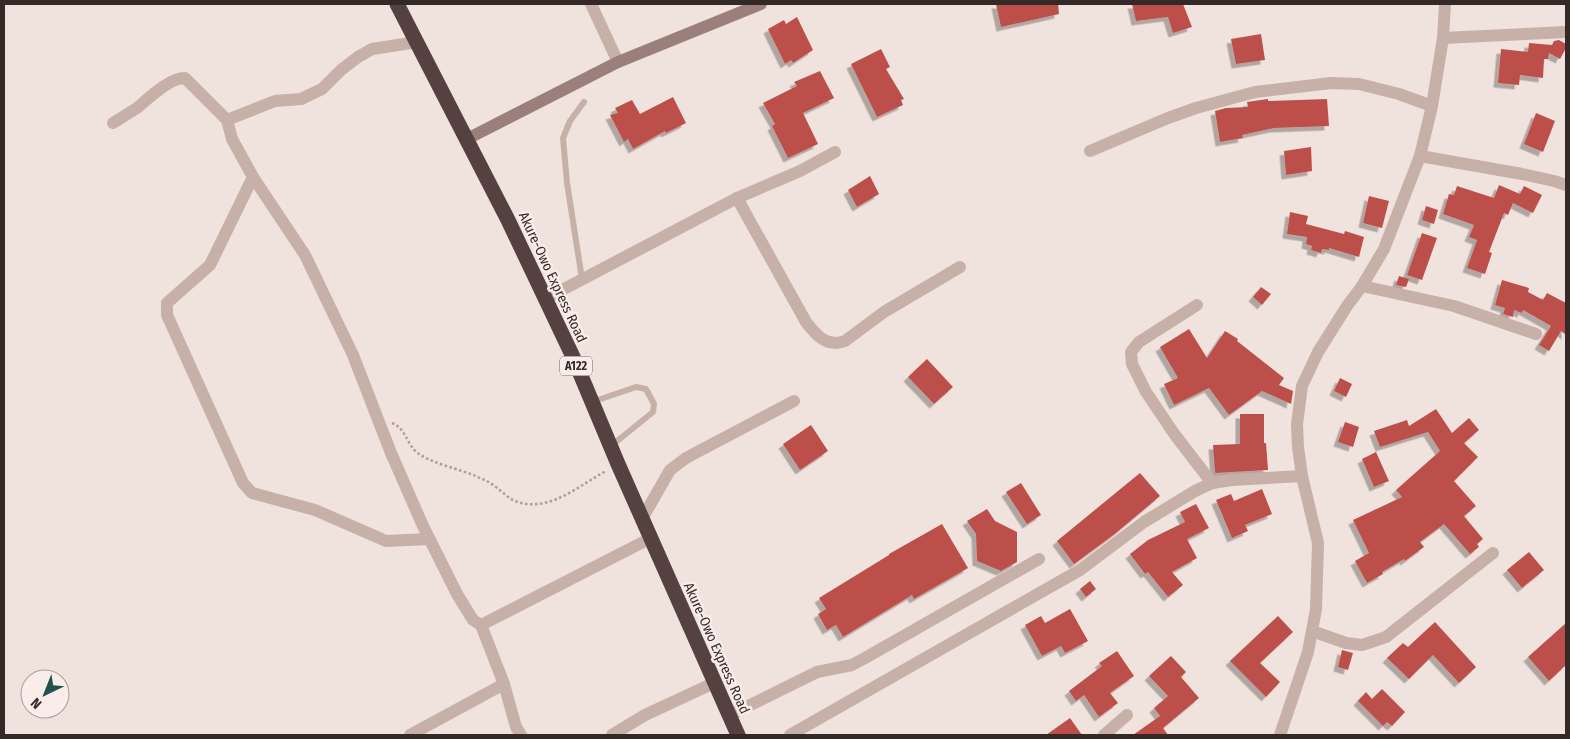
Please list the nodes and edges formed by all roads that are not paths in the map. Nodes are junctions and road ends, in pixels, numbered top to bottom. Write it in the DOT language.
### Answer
graph roads {
  1 [pos="397,4"];
  2 [pos="591,4"];
  3 [pos="761,4"];
  4 [pos="1445,4"];
  5 [pos="1566,32"];
  6 [pos="1442,38"];
  7 [pos="417,42"];
  8 [pos="618,62"];
  9 [pos="584,102"];
  10 [pos="1432,106"];
  11 [pos="227,120"];
  12 [pos="113,123"];
  13 [pos="467,139"];
  14 [pos="1090,151"];
  15 [pos="835,152"];
  16 [pos="1420,156"];
  17 [pos="253,176"];
  18 [pos="1566,186"];
  19 [pos="737,198"];
  20 [pos="960,267"];
  21 [pos="582,279"];
  22 [pos="1362,286"];
  23 [pos="544,299"];
  24 [pos="1198,305"];
  25 [pos="1536,334"];
  26 [pos="794,401"];
  27 [pos="591,402"];
  28 [pos="610,447"];
  29 [pos="1302,476"];
  30 [pos="1212,483"];
  31 [pos="642,519"];
  32 [pos="651,538"];
  33 [pos="429,539"];
  34 [pos="1493,553"];
  35 [pos="1039,560"];
  36 [pos="482,626"];
  37 [pos="1312,631"];
  38 [pos="716,682"];
  39 [pos="504,684"];
  40 [pos="730,715"];
  41 [pos="1127,715"];
  42 [pos="410,735"];
  43 [pos="521,735"];
  44 [pos="612,735"];
  45 [pos="738,735"];
  46 [pos="790,735"];
  47 [pos="1104,735"];
  48 [pos="1280,735"];
  1 -- 7 [label="highway, Akure-Owo Express Road / A122"];
  2 -- 8 [label="street"];
  3 -- 8 [label="street"];
  4 -- 6 [label="street"];
  5 -- 6 [label="street"];
  6 -- 10 [label="street"];
  7 -- 11 [label="street"];
  7 -- 13 [label="highway, Akure-Owo Express Road / A122"];
  8 -- 13 [label="street"];
  9 -- 21 [label="lane"];
  10 -- 14 [label="street"];
  10 -- 16 [label="street"];
  11 -- 12 [label="street"];
  11 -- 17 [label="street"];
  13 -- 23 [label="highway, Akure-Owo Express Road / A122"];
  15 -- 19 [label="street"];
  16 -- 18 [label="street"];
  16 -- 22 [label="street"];
  17 -- 33 [label="street"];
  17 -- 33 [label="street"];
  19 -- 20 [label="street"];
  19 -- 21 [label="street"];
  21 -- 23 [label="street"];
  22 -- 25 [label="street"];
  22 -- 29 [label="street"];
  23 -- 27 [label="highway, Akure-Owo Express Road / A122"];
  24 -- 30 [label="street"];
  26 -- 31 [label="street"];
  27 -- 28 [label="highway, Akure-Owo Express Road / A122"];
  27 -- 28 [label="lane"];
  28 -- 31 [label="highway, Akure-Owo Express Road / A122"];
  29 -- 30 [label="street"];
  29 -- 37 [label="street"];
  30 -- 46 [label="street"];
  31 -- 32 [label="highway, Akure-Owo Express Road / A122"];
  32 -- 36 [label="street"];
  32 -- 38 [label="highway, Akure-Owo Express Road / A122"];
  33 -- 36 [label="street"];
  34 -- 37 [label="street"];
  35 -- 40 [label="street"];
  36 -- 39 [label="street"];
  37 -- 48 [label="street"];
  38 -- 40 [label="highway, Akure-Owo Express Road / A122"];
  38 -- 44 [label="street"];
  39 -- 42 [label="street"];
  39 -- 43 [label="street"];
  40 -- 45 [label="highway, Akure-Owo Express Road / A122"];
  41 -- 47 [label="street"];
}
